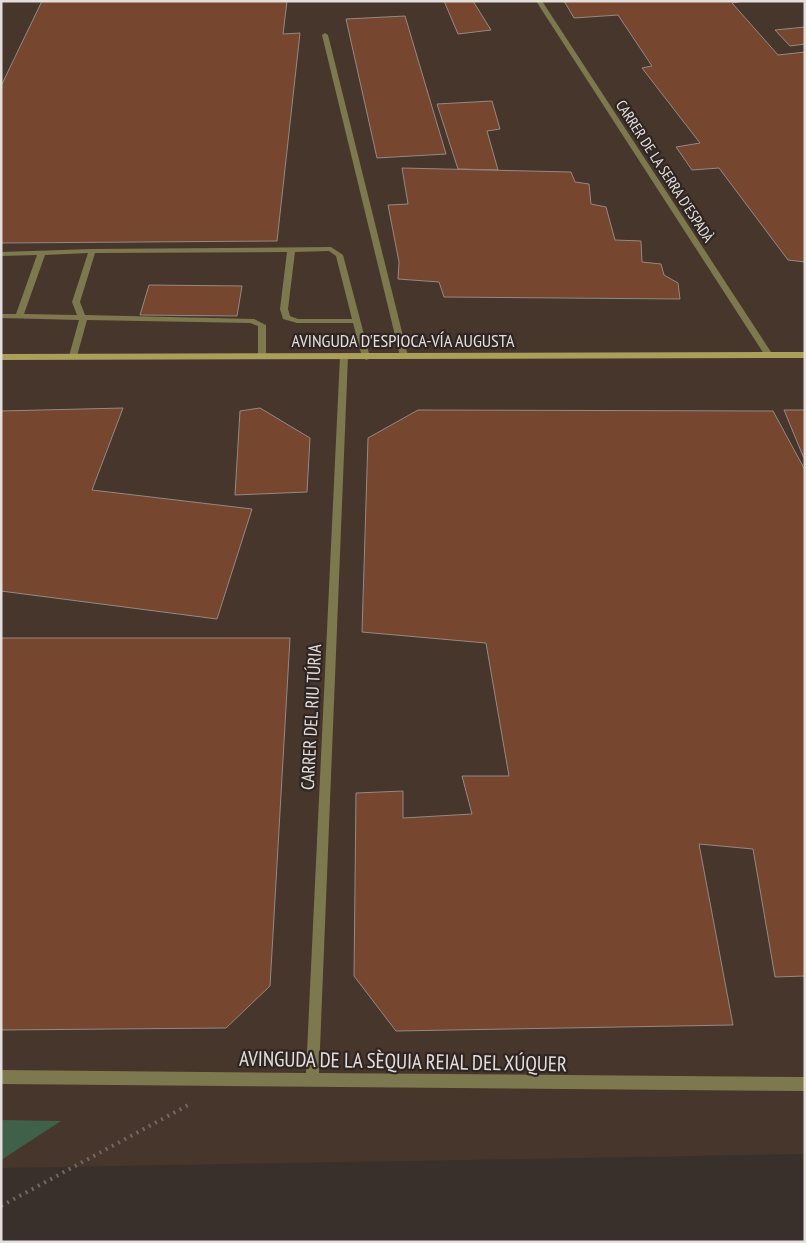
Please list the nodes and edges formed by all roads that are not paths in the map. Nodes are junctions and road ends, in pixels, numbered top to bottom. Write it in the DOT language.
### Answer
graph roads {
  1 [pos="539,1"];
  2 [pos="325,35"];
  3 [pos="290,250"];
  4 [pos="92,251"];
  5 [pos="42,252"];
  6 [pos="1,254"];
  7 [pos="1,316"];
  8 [pos="19,316"];
  9 [pos="83,319"];
  10 [pos="357,321"];
  11 [pos="769,355"];
  12 [pos="805,355"];
  13 [pos="1,356"];
  14 [pos="73,356"];
  15 [pos="262,356"];
  16 [pos="344,356"];
  17 [pos="366,356"];
  18 [pos="404,356"];
  19 [pos="1,1076"];
  20 [pos="312,1080"];
  21 [pos="805,1084"];
  1 -- 11 [label="street, CARRER DE LA SERRA D'ESPADÀ"];
  2 -- 18 [label="street"];
  3 -- 4 [label="street"];
  3 -- 10 [label="street"];
  3 -- 10 [label="street"];
  4 -- 5 [label="street"];
  4 -- 9 [label="street"];
  5 -- 6 [label="street"];
  5 -- 8 [label="street"];
  7 -- 8 [label="street"];
  8 -- 9 [label="street"];
  9 -- 14 [label="street"];
  9 -- 15 [label="street"];
  10 -- 17 [label="street"];
  11 -- 12 [label="street, AVINGUDA D'ESPIOCA-VÍA AUGUSTA"];
  11 -- 18 [label="street, AVINGUDA D'ESPIOCA-VÍA AUGUSTA"];
  13 -- 14 [label="street, AVINGUDA D'ESPIOCA-VÍA AUGUSTA"];
  14 -- 15 [label="street, AVINGUDA D'ESPIOCA-VÍA AUGUSTA"];
  15 -- 16 [label="street, AVINGUDA D'ESPIOCA-VÍA AUGUSTA"];
  16 -- 17 [label="street, AVINGUDA D'ESPIOCA-VÍA AUGUSTA"];
  16 -- 20 [label="street, CARRER DEL RIU TÚRIA"];
  17 -- 18 [label="street, AVINGUDA D'ESPIOCA-VÍA AUGUSTA"];
  19 -- 20 [label="street, AVINGUDA DE LA SÈQUIA REIAL DEL XÚQUER"];
  20 -- 21 [label="street, AVINGUDA DE LA SÈQUIA REIAL DEL XÚQUER"];
}
